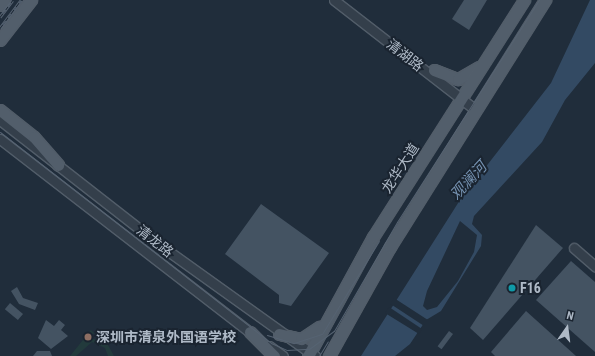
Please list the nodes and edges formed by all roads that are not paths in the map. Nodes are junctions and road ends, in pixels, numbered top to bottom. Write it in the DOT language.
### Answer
graph roads {
  1 [pos="4,0"];
  2 [pos="31,0"];
  3 [pos="334,0"];
  4 [pos="344,0"];
  5 [pos="524,0"];
  6 [pos="545,0"];
  7 [pos="0,5"];
  8 [pos="0,40"];
  9 [pos="486,60"];
  10 [pos="434,70"];
  11 [pos="463,96"];
  12 [pos="477,107"];
  13 [pos="0,110"];
  14 [pos="0,120"];
  15 [pos="0,139"];
  16 [pos="58,165"];
  17 [pos="574,248"];
  18 [pos="595,266"];
  19 [pos="327,318"];
  20 [pos="250,332"];
  21 [pos="279,334"];
  22 [pos="310,355"];
  23 [pos="274,356"];
  24 [pos="283,356"];
  25 [pos="329,356"];
  1 -- 7 [label="main road"];
  2 -- 8 [label="main road"];
  3 -- 11 [label="street, 清湖路"];
  4 -- 10 [label="street, 清湖路"];
  5 -- 9 [label="main road, 龙华大道"];
  6 -- 12 [label="main road"];
  9 -- 10 [label="main road"];
  9 -- 11 [label="main road, 龙华大道"];
  10 -- 11 [label="street, 清湖路"];
  11 -- 12 [label="street, 清湖路"];
  11 -- 19 [label="main road, 龙华大道"];
  12 -- 25 [label="main road"];
  13 -- 16 [label="main road"];
  14 -- 16 [label="street, 清龙路"];
  15 -- 20 [label="street, 清龙路"];
  16 -- 21 [label="street, 清龙路"];
  17 -- 18 [label="street"];
  19 -- 21 [label="main road"];
  19 -- 22 [label="main road, 龙华大道"];
  20 -- 23 [label="main road"];
  20 -- 24 [label="street, 清龙路"];
  21 -- 22 [label="street, 清龙路"];
}
